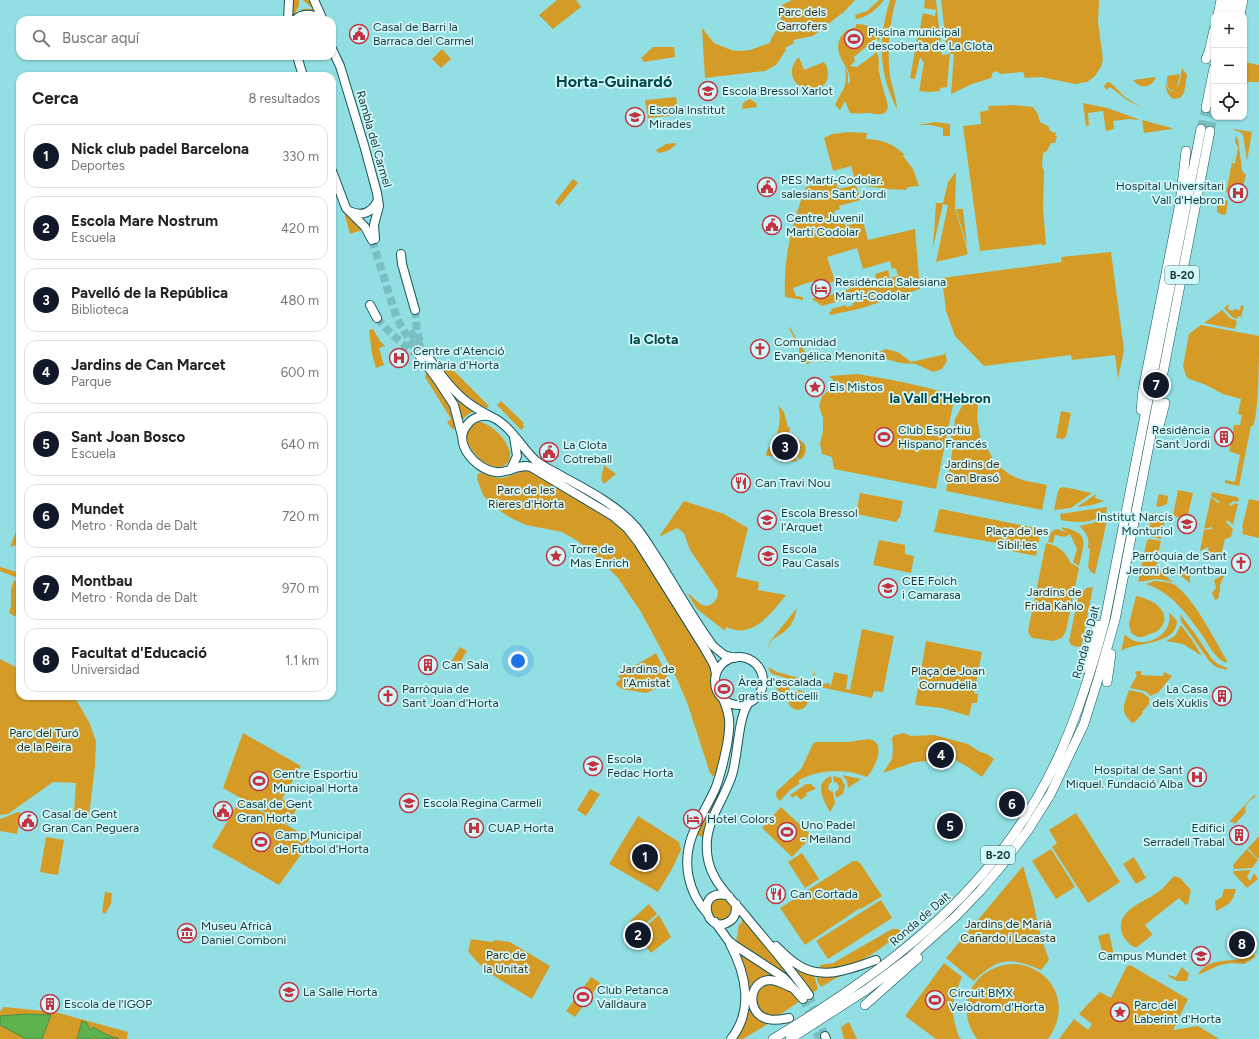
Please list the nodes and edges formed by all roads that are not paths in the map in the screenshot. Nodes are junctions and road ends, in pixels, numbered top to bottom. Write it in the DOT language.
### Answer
graph roads {
  1 [pos="289,0"];
  2 [pos="314,0"];
  3 [pos="1221,0"];
  4 [pos="1228,0"];
  5 [pos="1237,0"];
  6 [pos="1243,0"];
  7 [pos="1219,12"];
  8 [pos="1226,12"];
  9 [pos="1235,12"];
  10 [pos="1241,12"];
  11 [pos="288,16"];
  12 [pos="301,16"];
  13 [pos="315,16"];
  14 [pos="320,16"];
  15 [pos="1211,43"];
  16 [pos="336,58"];
  17 [pos="1206,59"];
  18 [pos="298,60"];
  19 [pos="302,72"];
  20 [pos="1211,83"];
  21 [pos="1206,108"];
  22 [pos="1186,151"];
  23 [pos="336,181"];
  24 [pos="378,199"];
  25 [pos="348,211"];
  26 [pos="401,254"];
  27 [pos="370,305"];
  28 [pos="415,310"];
  29 [pos="377,318"];
  30 [pos="422,354"];
  31 [pos="439,378"];
  32 [pos="1165,403"];
  33 [pos="492,417"];
  34 [pos="462,437"];
  35 [pos="514,437"];
  36 [pos="1136,461"];
  37 [pos="511,469"];
  38 [pos="1144,475"];
  39 [pos="1108,604"];
  40 [pos="1115,620"];
  41 [pos="735,658"];
  42 [pos="1082,670"];
  43 [pos="716,674"];
  44 [pos="1107,682"];
  45 [pos="724,701"];
  46 [pos="748,704"];
  47 [pos="729,896"];
  48 [pos="736,904"];
  49 [pos="707,913"];
  50 [pos="955,917"];
  51 [pos="715,922"];
  52 [pos="764,938"];
  53 [pos="728,940"];
  54 [pos="876,960"];
  55 [pos="796,990"];
  56 [pos="865,1005"];
  57 [pos="790,1018"];
  58 [pos="731,1039"];
  59 [pos="774,1039"];
  60 [pos="790,1039"];
  1 -- 11 [label="main road"];
  2 -- 14 [label="main road"];
  3 -- 7 [label="highway"];
  4 -- 8 [label="highway"];
  5 -- 9 [label="highway"];
  6 -- 10 [label="highway"];
  12 -- 13 [label="main road"];
  15 -- 17 [label="highway"];
  16 -- 24 [label="main road, Rambla del Carmel"];
  18 -- 19 [label="main road"];
  20 -- 21 [label="highway"];
  22 -- 36 [label="highway"];
  23 -- 25 [label="main road"];
  24 -- 25 [label="main road"];
  24 -- 25 [label="main road, Rambla del Carmel"];
  26 -- 28 [label="main road"];
  27 -- 29 [label="main road"];
  30 -- 31 [label="main road, bridge"];
  31 -- 33 [label="main road"];
  31 -- 34 [label="main road"];
  32 -- 38 [label="highway"];
  33 -- 34 [label="main road"];
  33 -- 35 [label="main road"];
  34 -- 37 [label="main road"];
  35 -- 37 [label="main road"];
  35 -- 41 [label="main road"];
  36 -- 38 [label="highway, Ronda de Dalt / B-20"];
  36 -- 39 [label="highway, Ronda de Dalt / B-20"];
  37 -- 43 [label="main road"];
  38 -- 40 [label="highway, Ronda de Dalt / B-20"];
  39 -- 42 [label="highway"];
  39 -- 59 [label="highway, Ronda de Dalt / B-20"];
  40 -- 44 [label="highway"];
  40 -- 50 [label="highway, Ronda de Dalt / B-20"];
  41 -- 43 [label="main road"];
  41 -- 46 [label="main road"];
  43 -- 45 [label="main road"];
  45 -- 46 [label="main road"];
  45 -- 49 [label="main road"];
  46 -- 47 [label="main road"];
  47 -- 48 [label="main road"];
  47 -- 49 [label="main road"];
  48 -- 51 [label="main road"];
  48 -- 52 [label="main road"];
  49 -- 51 [label="main road"];
  50 -- 56 [label="highway"];
  50 -- 60 [label="highway, Ronda de Dalt / B-20"];
  51 -- 53 [label="main road"];
  52 -- 54 [label="main road"];
  52 -- 55 [label="main road"];
  53 -- 55 [label="main road"];
  53 -- 58 [label="main road"];
  55 -- 57 [label="main road"];
}
